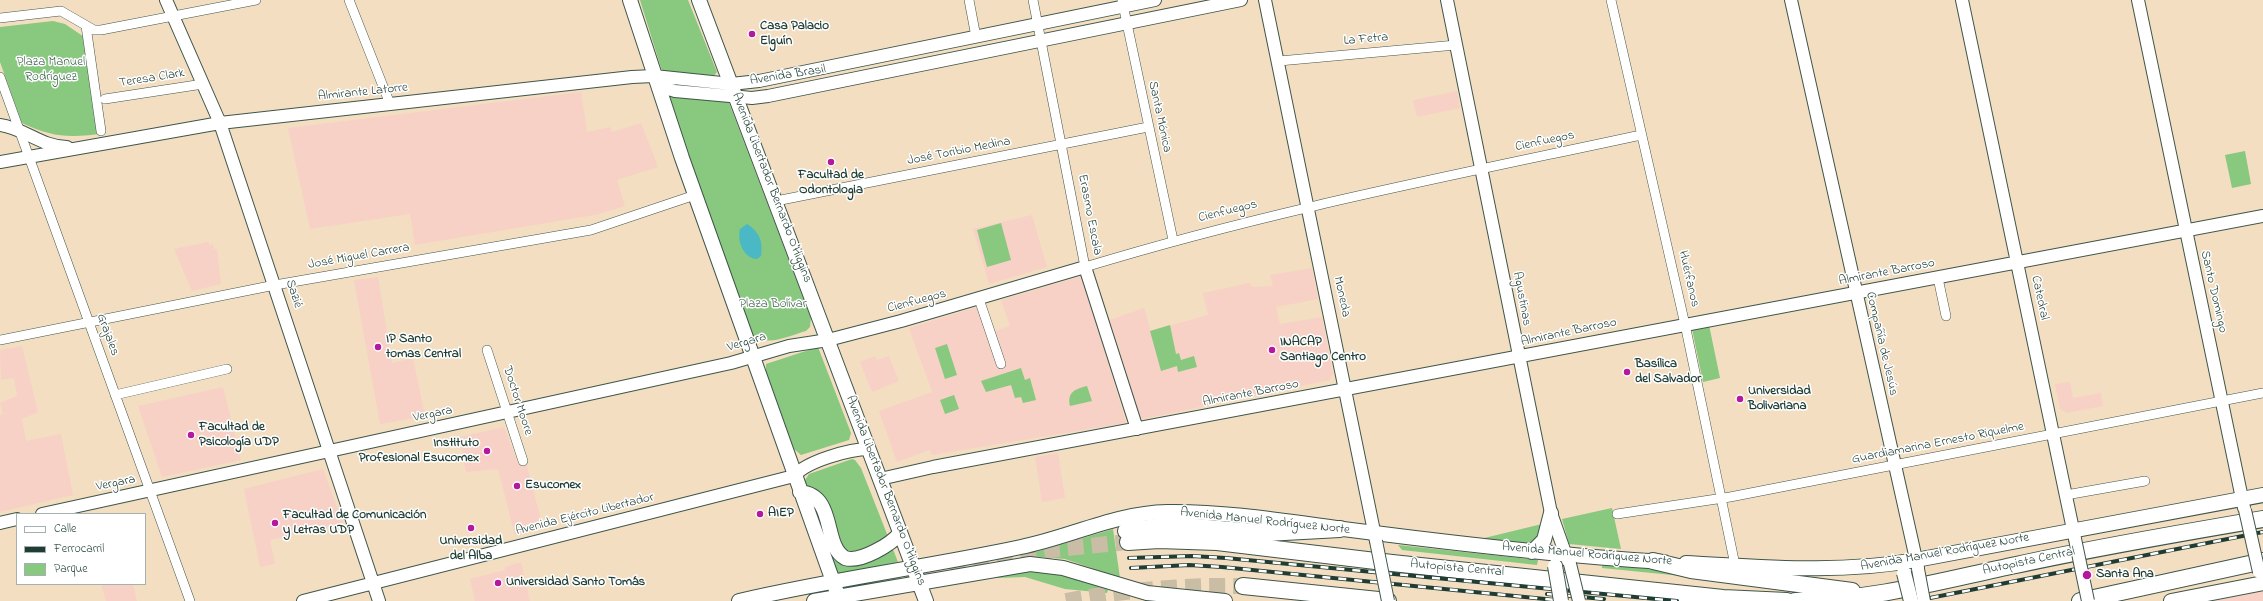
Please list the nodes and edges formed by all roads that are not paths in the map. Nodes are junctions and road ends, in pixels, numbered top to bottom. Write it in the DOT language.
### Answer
graph roads {
  1 [pos="166,0"];
  2 [pos="256,0"];
  3 [pos="349,0"];
  4 [pos="630,0"];
  5 [pos="699,0"];
  6 [pos="969,0"];
  7 [pos="1033,0"];
  8 [pos="1155,0"];
  9 [pos="1241,0"];
  10 [pos="1265,0"];
  11 [pos="1447,0"];
  12 [pos="1611,0"];
  13 [pos="1791,0"];
  14 [pos="1962,0"];
  15 [pos="2138,0"];
  16 [pos="1122,3"];
  17 [pos="173,17"];
  18 [pos="0,18"];
  19 [pos="1126,23"];
  20 [pos="1039,24"];
  21 [pos="86,26"];
  22 [pos="976,37"];
  23 [pos="1042,41"];
  24 [pos="1456,45"];
  25 [pos="1279,61"];
  26 [pos="654,76"];
  27 [pos="0,77"];
  28 [pos="203,84"];
  29 [pos="734,90"];
  30 [pos="105,99"];
  31 [pos="390,104"];
  32 [pos="220,123"];
  33 [pos="0,125"];
  34 [pos="1148,127"];
  35 [pos="19,130"];
  36 [pos="101,131"];
  37 [pos="1641,135"];
  38 [pos="1062,144"];
  39 [pos="77,147"];
  40 [pos="28,157"];
  41 [pos="0,162"];
  42 [pos="1481,170"];
  43 [pos="695,195"];
  44 [pos="776,202"];
  45 [pos="1307,207"];
  46 [pos="2263,216"];
  47 [pos="2185,230"];
  48 [pos="1173,240"];
  49 [pos="2017,262"];
  50 [pos="1085,267"];
  51 [pos="1938,278"];
  52 [pos="275,285"];
  53 [pos="1855,294"];
  54 [pos="979,299"];
  55 [pos="1946,316"];
  56 [pos="88,322"];
  57 [pos="1684,324"];
  58 [pos="0,340"];
  59 [pos="828,340"];
  60 [pos="487,350"];
  61 [pos="753,356"];
  62 [pos="1518,358"];
  63 [pos="1001,364"];
  64 [pos="227,369"];
  65 [pos="1346,390"];
  66 [pos="2263,393"];
  67 [pos="115,395"];
  68 [pos="2223,401"];
  69 [pos="507,413"];
  70 [pos="1137,429"];
  71 [pos="2053,434"];
  72 [pos="869,449"];
  73 [pos="330,452"];
  74 [pos="523,461"];
  75 [pos="1894,466"];
  76 [pos="794,476"];
  77 [pos="880,479"];
  78 [pos="2145,481"];
  79 [pos="150,491"];
  80 [pos="800,492"];
  81 [pos="2066,495"];
  82 [pos="2263,495"];
  83 [pos="1722,498"];
  84 [pos="2244,505"];
  85 [pos="47,513"];
  86 [pos="1551,513"];
  87 [pos="1617,514"];
  88 [pos="16,519"];
  89 [pos="2263,520"];
  90 [pos="0,523"];
  91 [pos="1340,529"];
  92 [pos="900,533"];
  93 [pos="2074,535"];
  94 [pos="1376,537"];
  95 [pos="1532,552"];
  96 [pos="1548,554"];
  97 [pos="1568,560"];
  98 [pos="1653,561"];
  99 [pos="1735,565"];
  100 [pos="913,566"];
  101 [pos="1908,567"];
  102 [pos="2262,578"];
  103 [pos="832,581"];
  104 [pos="919,582"];
  105 [pos="374,583"];
  106 [pos="1243,586"];
  107 [pos="1883,594"];
  108 [pos="839,598"];
  109 [pos="190,601"];
  110 [pos="303,601"];
  111 [pos="379,601"];
  112 [pos="738,601"];
  113 [pos="814,601"];
  114 [pos="926,601"];
  115 [pos="1225,601"];
  116 [pos="1388,601"];
  117 [pos="1561,601"];
  118 [pos="1579,601"];
  119 [pos="1787,601"];
  120 [pos="1795,601"];
  121 [pos="1911,601"];
  122 [pos="1924,601"];
  123 [pos="2080,601"];
  124 [pos="2088,601"];
  125 [pos="2171,601"];
  1 -- 17 [label="street, Sazié"];
  2 -- 17 [label="street"];
  3 -- 31 [label="street"];
  4 -- 26 [label="main road"];
  5 -- 29 [label="main road, Avenida Libertador Bernardo O'Higgins"];
  6 -- 22 [label="street"];
  7 -- 20 [label="street, Erasmo Escala"];
  8 -- 16 [label="street, Avenida Brasil"];
  9 -- 19 [label="street, Avenida Brasil"];
  10 -- 25 [label="street, Moneda"];
  11 -- 24 [label="street, Agustinas"];
  12 -- 37 [label="street, Huérfanos"];
  13 -- 53 [label="street, Compañía de Jesús"];
  14 -- 49 [label="street, Catedral"];
  15 -- 47 [label="street, Santo Domingo"];
  16 -- 19 [label="street, Santa Mónica"];
  16 -- 20 [label="street, Avenida Brasil"];
  17 -- 21 [label="street"];
  17 -- 28 [label="street, Sazié"];
  18 -- 21 [label="street"];
  19 -- 23 [label="street, Avenida Brasil"];
  19 -- 34 [label="street, Santa Mónica"];
  20 -- 22 [label="street, Avenida Brasil"];
  20 -- 23 [label="street, Erasmo Escala"];
  21 -- 36 [label="street"];
  22 -- 29 [label="street, Avenida Brasil"];
  23 -- 29 [label="street, Avenida Brasil"];
  23 -- 38 [label="street, Erasmo Escala"];
  24 -- 25 [label="street, La Fetra"];
  24 -- 42 [label="street, Agustinas"];
  25 -- 45 [label="street, Moneda"];
  26 -- 29 [label="street, Avenida Brasil"];
  26 -- 31 [label="street, Almirante Latorre"];
  26 -- 43 [label="main road"];
  27 -- 35 [label="street, Grajales"];
  28 -- 30 [label="street, Teresa Clark"];
  28 -- 32 [label="street, Sazié"];
  29 -- 44 [label="main road, Avenida Libertador Bernardo O'Higgins"];
  31 -- 32 [label="street, Almirante Latorre"];
  32 -- 39 [label="street, Almirante Latorre"];
  32 -- 52 [label="street, Sazié"];
  33 -- 35 [label="street, Almirante Latorre"];
  34 -- 38 [label="street, José Toribio Medina"];
  34 -- 48 [label="street, Santa Mónica"];
  35 -- 39 [label="street, Almirante Latorre"];
  35 -- 40 [label="street, Grajales"];
  37 -- 42 [label="street, Cienfuegos"];
  37 -- 57 [label="street, Huérfanos"];
  38 -- 44 [label="street, José Toribio Medina"];
  38 -- 50 [label="street, Erasmo Escala"];
  39 -- 40 [label="street, Almirante Latorre"];
  40 -- 41 [label="street, Almirante Latorre"];
  40 -- 56 [label="street, Grajales"];
  42 -- 45 [label="street, Cienfuegos"];
  42 -- 62 [label="street, Agustinas"];
  43 -- 52 [label="street, José Miguel Carrera"];
  43 -- 61 [label="main road"];
  44 -- 59 [label="main road, Avenida Libertador Bernardo O'Higgins"];
  45 -- 48 [label="street, Cienfuegos"];
  45 -- 65 [label="street, Moneda"];
  46 -- 47 [label="street, Almirante Barroso"];
  47 -- 49 [label="street, Almirante Barroso"];
  47 -- 68 [label="street, Santo Domingo"];
  48 -- 50 [label="street, Cienfuegos"];
  49 -- 51 [label="street, Almirante Barroso"];
  49 -- 71 [label="street, Catedral"];
  50 -- 54 [label="street, Cienfuegos"];
  50 -- 70 [label="street, Erasmo Escala"];
  51 -- 53 [label="street, Almirante Barroso"];
  51 -- 55 [label="street"];
  52 -- 56 [label="street, José Miguel Carrera"];
  52 -- 73 [label="street, Sazié"];
  53 -- 57 [label="street, Almirante Barroso"];
  53 -- 75 [label="street, Compañía de Jesús"];
  54 -- 59 [label="street, Cienfuegos"];
  54 -- 63 [label="street"];
  56 -- 58 [label="street, José Miguel Carrera"];
  56 -- 67 [label="street, Grajales"];
  57 -- 62 [label="street, Almirante Barroso"];
  57 -- 83 [label="street, Huérfanos"];
  59 -- 61 [label="street, Vergara"];
  59 -- 72 [label="main road, Avenida Libertador Bernardo O'Higgins"];
  60 -- 69 [label="street, Doctor Moore"];
  61 -- 69 [label="street, Vergara"];
  61 -- 76 [label="main road"];
  62 -- 65 [label="street, Almirante Barroso"];
  62 -- 86 [label="street, Agustinas"];
  64 -- 67 [label="street"];
  65 -- 70 [label="street, Almirante Barroso"];
  65 -- 94 [label="street, Moneda"];
  66 -- 68 [label="street, Guardiamarina Ernesto Riquelme"];
  67 -- 79 [label="street, Grajales"];
  68 -- 71 [label="street, Guardiamarina Ernesto Riquelme"];
  68 -- 84 [label="street, Santo Domingo"];
  69 -- 73 [label="street, Vergara"];
  69 -- 74 [label="street, Doctor Moore"];
  70 -- 77 [label="street, Almirante Barroso"];
  71 -- 75 [label="street, Guardiamarina Ernesto Riquelme"];
  71 -- 81 [label="street, Catedral"];
  72 -- 76 [label="street, Avenida Ejército Libertador"];
  72 -- 77 [label="main road, Avenida Libertador Bernardo O'Higgins"];
  73 -- 79 [label="street, Vergara"];
  73 -- 105 [label="street, Sazié"];
  75 -- 83 [label="street, Guardiamarina Ernesto Riquelme"];
  75 -- 101 [label="street, Compañía de Jesús"];
  76 -- 80 [label="main road"];
  76 -- 105 [label="street, Avenida Ejército Libertador"];
  77 -- 92 [label="main road, Avenida Libertador Bernardo O'Higgins"];
  78 -- 81 [label="street"];
  79 -- 85 [label="street, Vergara"];
  79 -- 109 [label="street, Grajales"];
  80 -- 92 [label="main road"];
  80 -- 103 [label="main road"];
  81 -- 93 [label="street, Catedral"];
  82 -- 84 [label="main road, Avenida Manuel Rodríguez Norte"];
  83 -- 87 [label="street, Guardiamarina Ernesto Riquelme"];
  83 -- 99 [label="street, Huérfanos"];
  84 -- 93 [label="main road, Avenida Manuel Rodríguez Norte"];
  84 -- 102 [label="street, Santo Domingo, bridge"];
  86 -- 95 [label="main road"];
  86 -- 97 [label="street, Agustinas"];
  88 -- 90 [label="street"];
  89 -- 107 [label="highway, Autopista Central"];
  91 -- 94 [label="main road, Avenida Manuel Rodríguez Norte"];
  91 -- 100 [label="main road, Avenida Manuel Rodríguez Norte"];
  91 -- 119 [label="highway, Autopista Central"];
  92 -- 100 [label="main road, Avenida Libertador Bernardo O'Higgins"];
  93 -- 101 [label="main road, Avenida Manuel Rodríguez Norte"];
  93 -- 124 [label="street, Catedral, bridge"];
  94 -- 95 [label="main road, Avenida Manuel Rodríguez Norte"];
  94 -- 116 [label="street, Moneda, bridge"];
  95 -- 96 [label="main road, Avenida Manuel Rodríguez Norte"];
  96 -- 97 [label="main road, Avenida Manuel Rodríguez Norte"];
  96 -- 117 [label="main road, bridge"];
  97 -- 98 [label="main road, Avenida Manuel Rodríguez Norte"];
  97 -- 118 [label="street, Agustinas, bridge"];
  98 -- 99 [label="main road, Avenida Manuel Rodríguez Norte"];
  98 -- 107 [label="highway"];
  99 -- 101 [label="main road, Avenida Manuel Rodríguez Norte"];
  100 -- 103 [label="main road, Avenida Manuel Rodríguez Norte"];
  100 -- 104 [label="main road, Avenida Libertador Bernardo O'Higgins"];
  101 -- 121 [label="main road, bridge"];
  101 -- 122 [label="street, Compañía de Jesús, bridge"];
  102 -- 123 [label="highway"];
  102 -- 125 [label="main road"];
  103 -- 108 [label="main road"];
  103 -- 112 [label="main road, Avenida Manuel Rodríguez Norte"];
  104 -- 108 [label="main road"];
  104 -- 114 [label="main road, Avenida Libertador Bernardo O'Higgins"];
  104 -- 115 [label="main road"];
  105 -- 110 [label="street, Avenida Ejército Libertador"];
  105 -- 111 [label="street, Sazié"];
  106 -- 116 [label="highway"];
  107 -- 120 [label="highway, Autopista Central"];
  108 -- 113 [label="main road"];
}
